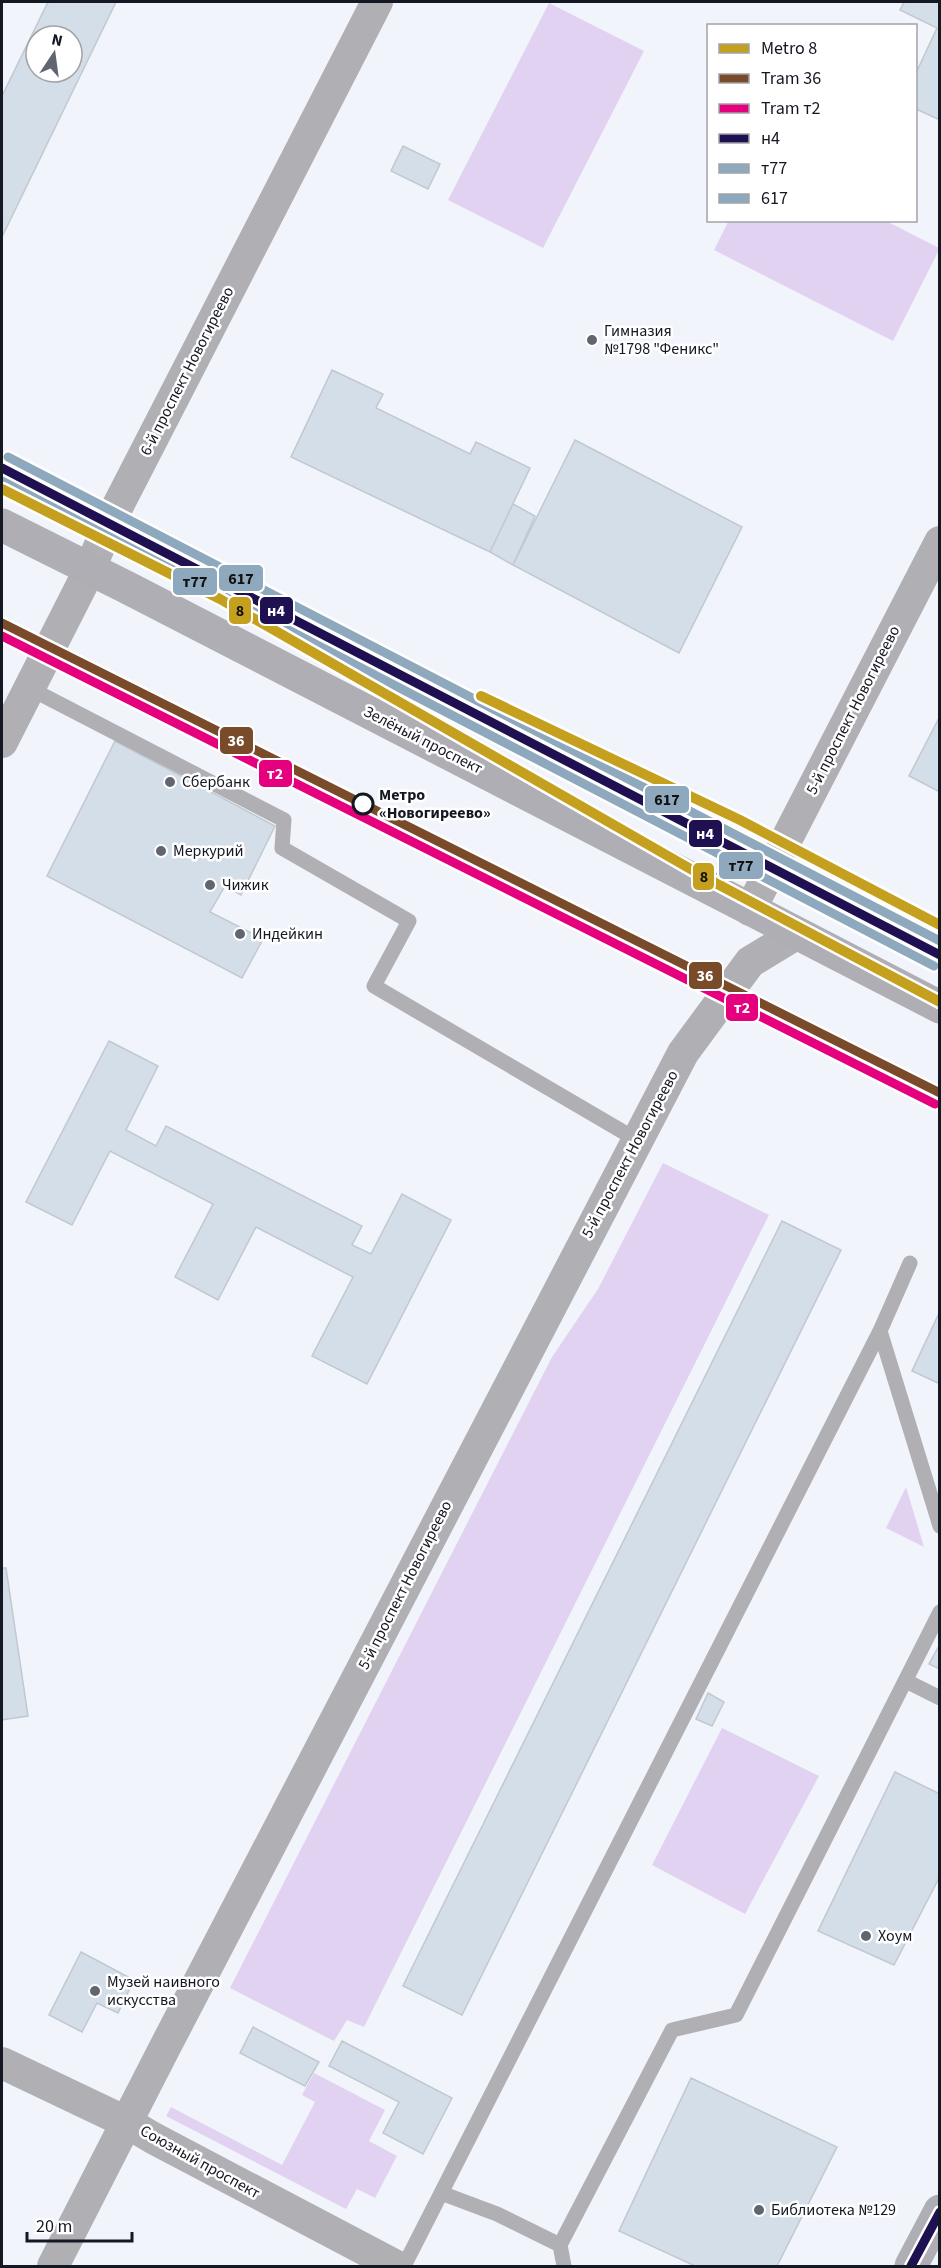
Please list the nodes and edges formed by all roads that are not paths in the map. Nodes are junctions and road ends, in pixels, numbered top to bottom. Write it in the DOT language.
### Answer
graph roads {
  1 [pos="377,2"];
  2 [pos="2,468"];
  3 [pos="109,523"];
  4 [pos="2,525"];
  5 [pos="939,542"];
  6 [pos="90,569"];
  7 [pos="29,688"];
  8 [pos="2,742"];
  9 [pos="772,867"];
  10 [pos="750,910"];
  11 [pos="796,934"];
  12 [pos="939,955"];
  13 [pos="939,1007"];
  14 [pos="637,1140"];
  15 [pos="910,1263"];
  16 [pos="880,1331"];
  17 [pos="939,1526"];
  18 [pos="939,1612"];
  19 [pos="906,1681"];
  20 [pos="939,1698"];
  21 [pos="2,2063"];
  22 [pos="126,2122"];
  23 [pos="441,2193"];
  24 [pos="939,2211"];
  25 [pos="560,2245"];
  26 [pos="53,2266"];
  27 [pos="396,2266"];
  28 [pos="404,2266"];
  29 [pos="564,2266"];
  30 [pos="911,2266"];
  1 -- 3 [label="street, 6-й проспект Новогиреево"];
  2 -- 3 [label="main road"];
  3 -- 6 [label="street, 6-й проспект Новогиреево"];
  3 -- 9 [label="main road"];
  4 -- 6 [label="main road, Зелёный проспект"];
  5 -- 9 [label="street, 5-й проспект Новогиреево"];
  6 -- 7 [label="street, 6-й проспект Новогиреево"];
  6 -- 10 [label="main road, Зелёный проспект"];
  7 -- 8 [label="street, 6-й проспект Новогиреево"];
  7 -- 14 [label="lane"];
  9 -- 10 [label="street, 5-й проспект Новогиреево"];
  9 -- 12 [label="main road"];
  10 -- 11 [label="main road, Зелёный проспект"];
  11 -- 13 [label="main road, Зелёный проспект"];
  11 -- 14 [label="street, 5-й проспект Новогиреево"];
  14 -- 22 [label="street, 5-й проспект Новогиреево"];
  15 -- 16 [label="lane"];
  16 -- 17 [label="lane"];
  16 -- 23 [label="lane"];
  18 -- 19 [label="lane"];
  19 -- 20 [label="lane"];
  19 -- 25 [label="lane"];
  21 -- 22 [label="street, Союзный проспект"];
  22 -- 26 [label="street, 5-й проспект Новогиреево"];
  22 -- 27 [label="street, Союзный проспект"];
  23 -- 25 [label="lane"];
  23 -- 28 [label="lane"];
  24 -- 30 [label="main road"];
  25 -- 29 [label="lane"];
}
